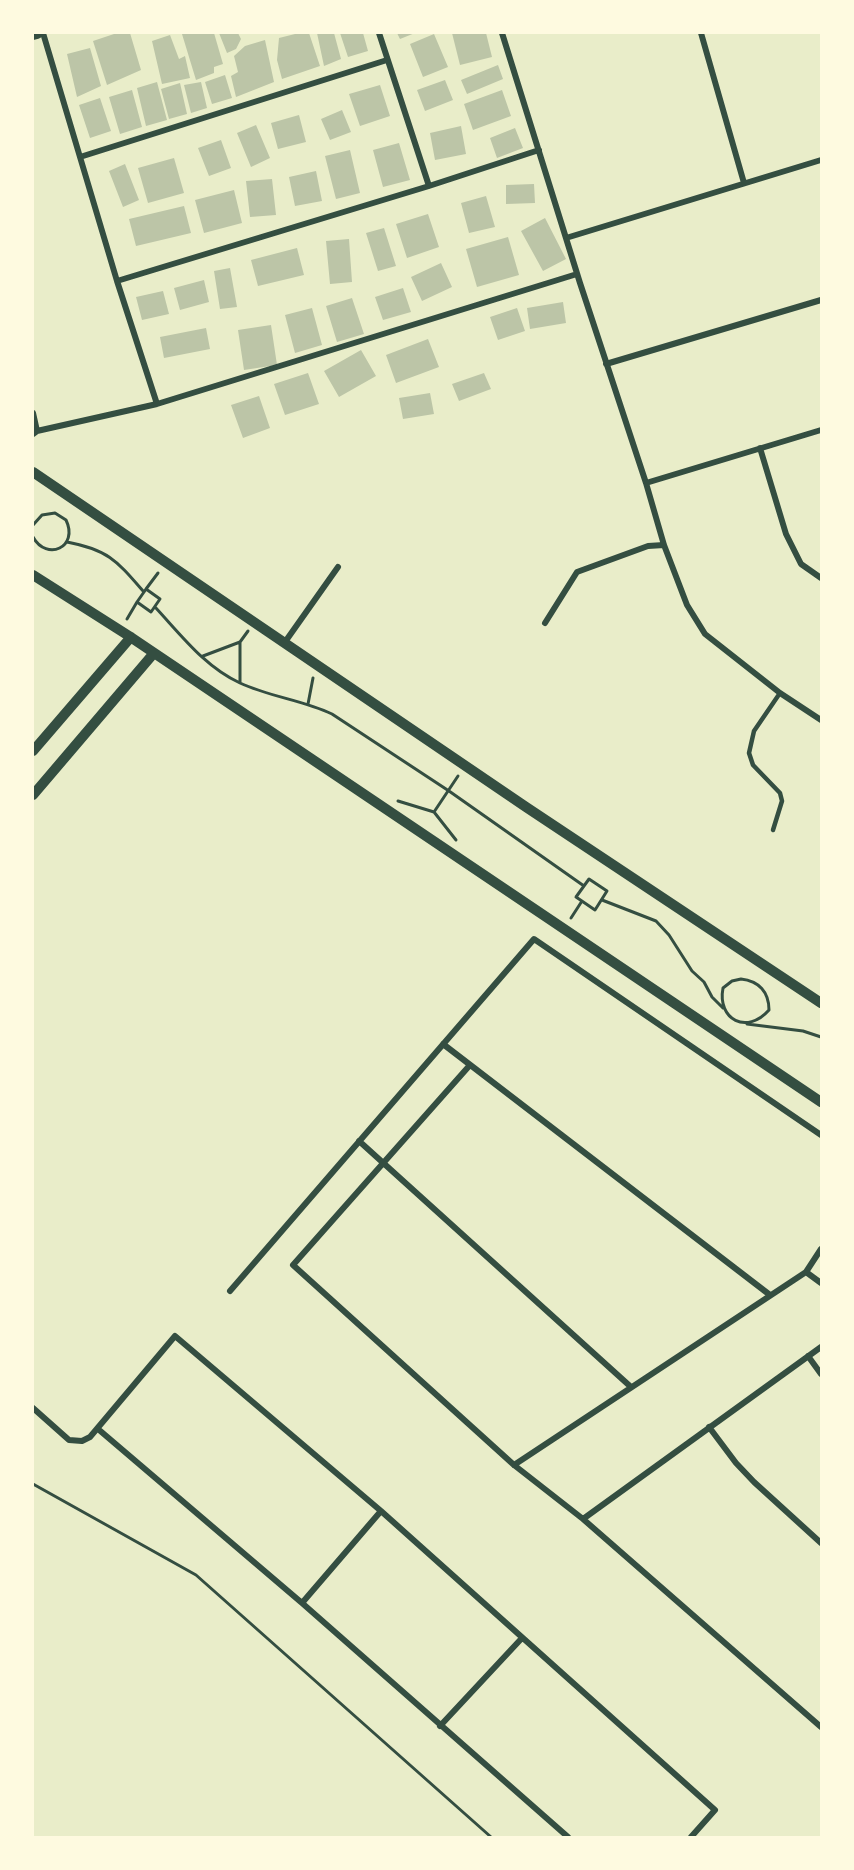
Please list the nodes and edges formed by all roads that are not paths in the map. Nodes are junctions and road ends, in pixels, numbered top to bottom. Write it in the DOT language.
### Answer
graph roads {
  1 [pos="43,33"];
  2 [pos="379,33"];
  3 [pos="502,33"];
  4 [pos="700,33"];
  5 [pos="387,60"];
  6 [pos="539,150"];
  7 [pos="80,157"];
  8 [pos="821,160"];
  9 [pos="744,183"];
  10 [pos="429,186"];
  11 [pos="566,238"];
  12 [pos="577,274"];
  13 [pos="117,281"];
  14 [pos="821,300"];
  15 [pos="606,364"];
  16 [pos="157,404"];
  17 [pos="33,412"];
  18 [pos="821,430"];
  19 [pos="35,432"];
  20 [pos="760,448"];
  21 [pos="33,472"];
  22 [pos="646,483"];
  23 [pos="664,545"];
  24 [pos="338,567"];
  25 [pos="33,575"];
  26 [pos="821,578"];
  27 [pos="545,624"];
  28 [pos="131,638"];
  29 [pos="285,642"];
  30 [pos="154,653"];
  31 [pos="780,693"];
  32 [pos="820,719"];
  33 [pos="33,751"];
  34 [pos="33,795"];
  35 [pos="773,830"];
  36 [pos="821,1004"];
  37 [pos="443,1044"];
  38 [pos="470,1065"];
  39 [pos="821,1102"];
  40 [pos="821,1135"];
  41 [pos="359,1141"];
  42 [pos="384,1163"];
  43 [pos="821,1249"];
  44 [pos="806,1272"];
  45 [pos="821,1283"];
  46 [pos="230,1291"];
  47 [pos="770,1295"];
  48 [pos="821,1347"];
  49 [pos="808,1356"];
  50 [pos="821,1374"];
  51 [pos="631,1387"];
  52 [pos="33,1408"];
  53 [pos="709,1427"];
  54 [pos="98,1429"];
  55 [pos="514,1465"];
  56 [pos="381,1511"];
  57 [pos="583,1519"];
  58 [pos="821,1544"];
  59 [pos="302,1603"];
  60 [pos="522,1638"];
  61 [pos="440,1726"];
  62 [pos="821,1726"];
  63 [pos="568,1837"];
  64 [pos="691,1837"];
  1 -- 7 [label="street"];
  2 -- 5 [label="street"];
  3 -- 6 [label="street"];
  4 -- 9 [label="street"];
  5 -- 7 [label="street"];
  5 -- 10 [label="street"];
  6 -- 10 [label="street"];
  6 -- 11 [label="street"];
  7 -- 13 [label="street"];
  8 -- 9 [label="street"];
  9 -- 11 [label="street"];
  10 -- 13 [label="street"];
  11 -- 12 [label="street"];
  12 -- 15 [label="street"];
  12 -- 16 [label="street"];
  13 -- 16 [label="street"];
  14 -- 15 [label="street"];
  15 -- 22 [label="street"];
  16 -- 19 [label="street"];
  17 -- 19 [label="street"];
  18 -- 20 [label="street"];
  20 -- 22 [label="street"];
  20 -- 26 [label="street"];
  21 -- 29 [label="street"];
  22 -- 23 [label="street"];
  23 -- 27 [label="street"];
  23 -- 31 [label="street"];
  24 -- 29 [label="street"];
  25 -- 28 [label="street"];
  28 -- 30 [label="street"];
  28 -- 33 [label="street"];
  29 -- 36 [label="street"];
  30 -- 34 [label="street"];
  30 -- 39 [label="street"];
  31 -- 32 [label="street"];
  31 -- 35 [label="lane"];
  37 -- 38 [label="street"];
  37 -- 40 [label="street"];
  37 -- 41 [label="street"];
  38 -- 42 [label="street"];
  38 -- 47 [label="street"];
  41 -- 42 [label="street"];
  41 -- 46 [label="street"];
  42 -- 51 [label="street"];
  42 -- 55 [label="street"];
  43 -- 44 [label="street"];
  44 -- 45 [label="street"];
  44 -- 47 [label="street"];
  47 -- 51 [label="street"];
  48 -- 49 [label="street"];
  49 -- 50 [label="street"];
  49 -- 53 [label="street"];
  51 -- 55 [label="street"];
  52 -- 54 [label="street"];
  53 -- 57 [label="street"];
  53 -- 58 [label="street"];
  54 -- 56 [label="street"];
  54 -- 59 [label="street"];
  55 -- 57 [label="street"];
  56 -- 59 [label="street"];
  56 -- 60 [label="street"];
  57 -- 62 [label="street"];
  59 -- 61 [label="street"];
  60 -- 61 [label="street"];
  60 -- 64 [label="street"];
  61 -- 63 [label="street"];
}
